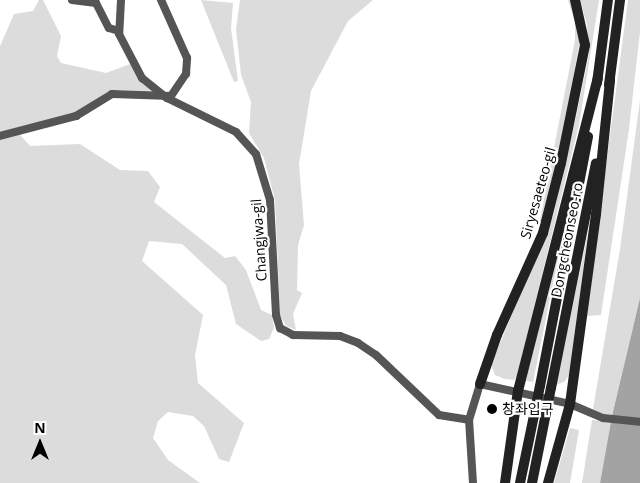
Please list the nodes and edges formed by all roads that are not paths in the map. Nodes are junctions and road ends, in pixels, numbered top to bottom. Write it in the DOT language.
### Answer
graph roads {
  1 [pos="72,0"];
  2 [pos="120,0"];
  3 [pos="161,0"];
  4 [pos="575,0"];
  5 [pos="608,0"];
  6 [pos="620,0"];
  7 [pos="118,31"];
  8 [pos="598,78"];
  9 [pos="610,80"];
  10 [pos="166,98"];
  11 [pos="0,136"];
  12 [pos="480,384"];
  13 [pos="518,391"];
  14 [pos="570,404"];
  15 [pos="469,420"];
  16 [pos="640,422"];
  17 [pos="473,483"];
  18 [pos="505,483"];
  19 [pos="520,483"];
  20 [pos="532,483"];
  21 [pos="548,483"];
  1 -- 7 [label="street"];
  2 -- 7 [label="street, Changjwa-gil"];
  3 -- 10 [label="street"];
  4 -- 12 [label="main road, Siryesaeteo-gil"];
  5 -- 8 [label="main road, Dongcheonseo-ro"];
  6 -- 9 [label="main road, Dongcheonseo-ro"];
  7 -- 10 [label="street, Changjwa-gil"];
  8 -- 13 [label="main road"];
  8 -- 19 [label="main road, Dongcheonseo-ro, bridge"];
  9 -- 14 [label="main road"];
  9 -- 20 [label="main road, Dongcheonseo-ro, bridge"];
  10 -- 11 [label="street"];
  10 -- 15 [label="street, Changjwa-gil"];
  12 -- 13 [label="street"];
  12 -- 15 [label="street"];
  13 -- 14 [label="street"];
  13 -- 18 [label="main road"];
  14 -- 16 [label="street"];
  14 -- 21 [label="main road"];
  15 -- 17 [label="street"];
}
